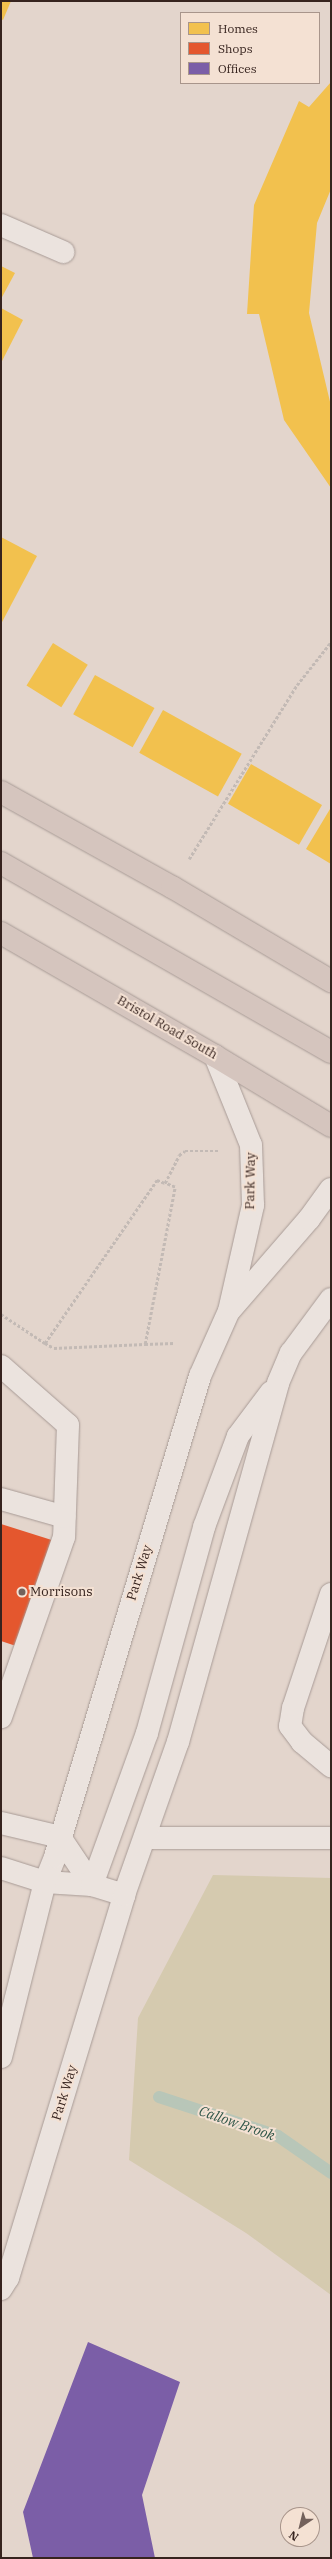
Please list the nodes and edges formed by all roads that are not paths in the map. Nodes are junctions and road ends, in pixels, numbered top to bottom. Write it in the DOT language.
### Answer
graph roads {
  1 [pos="1,225"];
  2 [pos="63,252"];
  3 [pos="1,792"];
  4 [pos="1,863"];
  5 [pos="1,933"];
  6 [pos="331,981"];
  7 [pos="331,1052"];
  8 [pos="215,1056"];
  9 [pos="331,1126"];
  10 [pos="331,1189"];
  11 [pos="331,1300"];
  12 [pos="228,1311"];
  13 [pos="1,1366"];
  14 [pos="278,1383"];
  15 [pos="1,1499"];
  16 [pos="65,1517"];
  17 [pos="331,1594"];
  18 [pos="1,1717"];
  19 [pos="331,1766"];
  20 [pos="1,1823"];
  21 [pos="60,1837"];
  22 [pos="145,1838"];
  23 [pos="331,1838"];
  24 [pos="1,1868"];
  25 [pos="45,1882"];
  26 [pos="92,1885"];
  27 [pos="124,1895"];
  28 [pos="1,2057"];
  29 [pos="1,2290"];
  1 -- 2 [label="street"];
  3 -- 6 [label="highway"];
  4 -- 7 [label="highway"];
  5 -- 8 [label="highway, Bristol Road South"];
  8 -- 9 [label="highway, Bristol Road South"];
  8 -- 12 [label="street, Park Way"];
  10 -- 12 [label="street, Park Way"];
  11 -- 14 [label="street, Park Way"];
  12 -- 21 [label="street, Park Way"];
  13 -- 16 [label="street"];
  14 -- 22 [label="street, Park Way"];
  14 -- 26 [label="street, Park Way"];
  15 -- 16 [label="street"];
  16 -- 18 [label="street"];
  17 -- 19 [label="street"];
  20 -- 21 [label="street"];
  21 -- 25 [label="street, Park Way"];
  21 -- 26 [label="street"];
  22 -- 23 [label="street"];
  22 -- 27 [label="street, Park Way"];
  24 -- 25 [label="street"];
  25 -- 26 [label="street"];
  25 -- 28 [label="street, Park Way"];
  26 -- 27 [label="street"];
  27 -- 29 [label="street, Park Way"];
}
